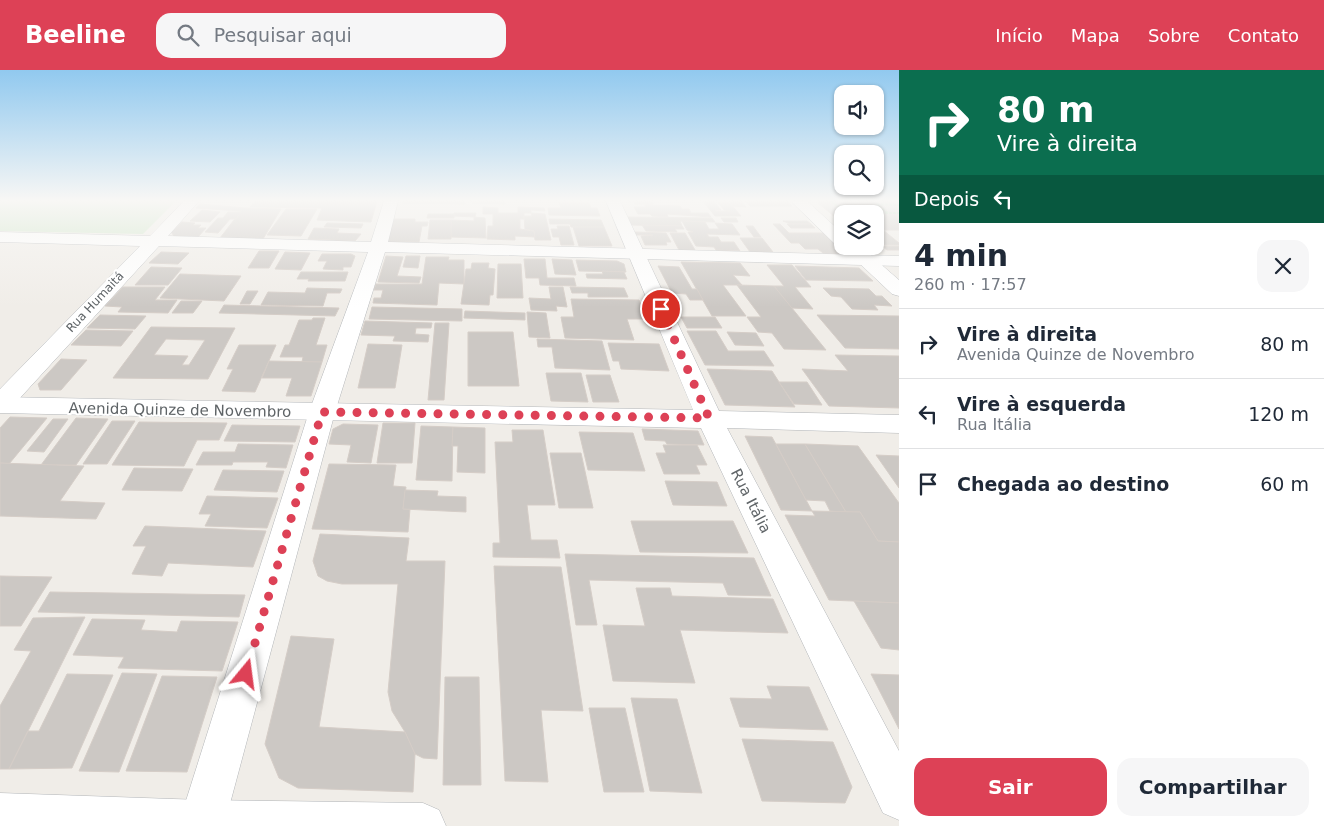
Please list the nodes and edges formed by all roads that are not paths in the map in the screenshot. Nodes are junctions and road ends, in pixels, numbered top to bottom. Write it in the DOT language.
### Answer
graph roads {
  1 [pos="157,236"];
  2 [pos="381,236"];
  3 [pos="629,236"];
  4 [pos="0,237"];
  5 [pos="152,241"];
  6 [pos="378,247"];
  7 [pos="637,254"];
  8 [pos="859,255"];
  9 [pos="864,260"];
  10 [pos="899,261"];
  11 [pos="899,290"];
  12 [pos="0,404"];
  13 [pos="322,412"];
  14 [pos="709,418"];
  15 [pos="899,424"];
  16 [pos="899,797"];
  17 [pos="0,816"];
  18 [pos="202,825"];
  19 [pos="423,826"];
  1 -- 5 [label="street, Rua Humaitá"];
  2 -- 6 [label="street"];
  3 -- 7 [label="street, Rua Itália"];
  4 -- 5 [label="street"];
  5 -- 6 [label="street"];
  5 -- 12 [label="street, Rua Humaitá"];
  6 -- 7 [label="street"];
  6 -- 13 [label="street"];
  7 -- 9 [label="street"];
  7 -- 14 [label="street, Rua Itália"];
  8 -- 9 [label="street"];
  9 -- 10 [label="street"];
  9 -- 11 [label="street"];
  12 -- 13 [label="street, Avenida Quinze de Novembro"];
  13 -- 14 [label="street, Avenida Quinze de Novembro"];
  13 -- 18 [label="street"];
  14 -- 15 [label="street, Avenida Quinze de Novembro"];
  14 -- 16 [label="street, Rua Itália"];
  17 -- 18 [label="street"];
  18 -- 19 [label="street"];
}
